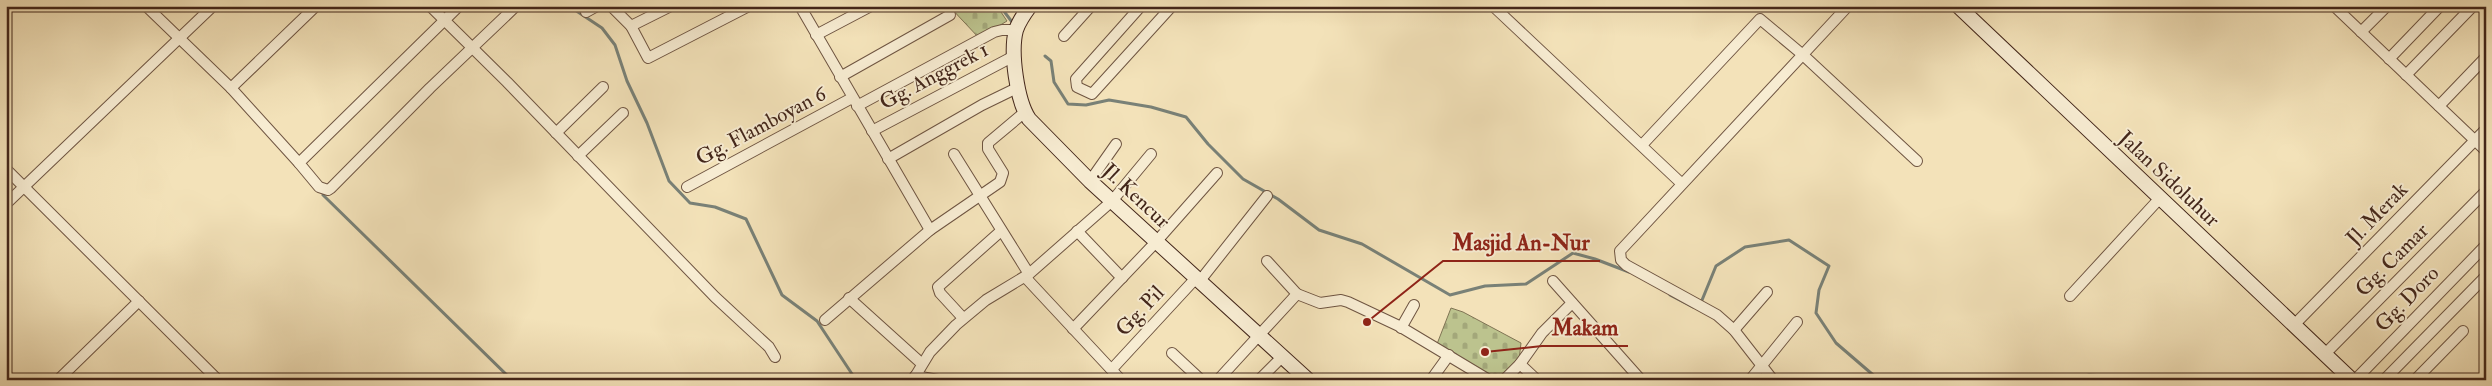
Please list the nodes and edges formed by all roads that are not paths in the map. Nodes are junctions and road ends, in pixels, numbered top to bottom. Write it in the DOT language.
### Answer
graph roads {
  1 [pos="146,6"];
  2 [pos="213,6"];
  3 [pos="316,6"];
  4 [pos="430,6"];
  5 [pos="459,6"];
  6 [pos="516,6"];
  7 [pos="597,6"];
  8 [pos="611,6"];
  9 [pos="671,6"];
  10 [pos="749,6"];
  11 [pos="800,6"];
  12 [pos="872,6"];
  13 [pos="1030,6"];
  14 [pos="1091,6"];
  15 [pos="1141,6"];
  16 [pos="1172,6"];
  17 [pos="1493,6"];
  18 [pos="1848,6"];
  19 [pos="1958,6"];
  20 [pos="2334,6"];
  21 [pos="2387,6"];
  22 [pos="2440,6"];
  23 [pos="2473,6"];
  24 [pos="586,12"];
  25 [pos="950,15"];
  26 [pos="444,21"];
  27 [pos="631,26"];
  28 [pos="1016,30"];
  29 [pos="2361,32"];
  30 [pos="816,35"];
  31 [pos="1064,36"];
  32 [pos="180,39"];
  33 [pos="472,49"];
  34 [pos="1803,55"];
  35 [pos="1014,56"];
  36 [pos="2486,57"];
  37 [pos="2389,59"];
  38 [pos="2406,75"];
  39 [pos="840,77"];
  40 [pos="602,87"];
  41 [pos="1019,87"];
  42 [pos="230,88"];
  43 [pos="854,102"];
  44 [pos="2439,106"];
  45 [pos="1025,112"];
  46 [pos="623,113"];
  47 [pos="2486,129"];
  48 [pos="872,131"];
  49 [pos="556,133"];
  50 [pos="2474,140"];
  51 [pos="1116,144"];
  52 [pos="1642,145"];
  53 [pos="2486,151"];
  54 [pos="954,154"];
  55 [pos="1151,154"];
  56 [pos="578,156"];
  57 [pos="888,159"];
  58 [pos="299,162"];
  59 [pos="1917,162"];
  60 [pos="6,168"];
  61 [pos="1217,173"];
  62 [pos="1090,181"];
  63 [pos="1681,183"];
  64 [pos="24,187"];
  65 [pos="687,187"];
  66 [pos="2486,191"];
  67 [pos="978,196"];
  68 [pos="1267,196"];
  69 [pos="2160,198"];
  70 [pos="1112,200"];
  71 [pos="6,204"];
  72 [pos="930,230"];
  73 [pos="1001,231"];
  74 [pos="1077,231"];
  75 [pos="1156,242"];
  76 [pos="2486,245"];
  77 [pos="1267,260"];
  78 [pos="1026,275"];
  79 [pos="2486,276"];
  80 [pos="1122,278"];
  81 [pos="1198,280"];
  82 [pos="1553,281"];
  83 [pos="1767,292"];
  84 [pos="1297,294"];
  85 [pos="2070,296"];
  86 [pos="849,298"];
  87 [pos="139,301"];
  88 [pos="1572,303"];
  89 [pos="1414,305"];
  90 [pos="963,318"];
  91 [pos="825,320"];
  92 [pos="1796,322"];
  93 [pos="2294,325"];
  94 [pos="1073,328"];
  95 [pos="1401,328"];
  96 [pos="1734,330"];
  97 [pos="2463,331"];
  98 [pos="1257,335"];
  99 [pos="1172,354"];
  100 [pos="2325,354"];
  101 [pos="1449,355"];
  102 [pos="774,357"];
  103 [pos="1282,357"];
  104 [pos="921,363"];
  105 [pos="1520,364"];
  106 [pos="1761,364"];
  107 [pos="1112,369"];
  108 [pos="914,378"];
  109 [pos="58,380"];
  110 [pos="218,380"];
  111 [pos="938,380"];
  112 [pos="1121,380"];
  113 [pos="1201,380"];
  114 [pos="1218,380"];
  115 [pos="1259,380"];
  116 [pos="1308,380"];
  117 [pos="1431,380"];
  118 [pos="1489,380"];
  119 [pos="1504,380"];
  120 [pos="1537,380"];
  121 [pos="1642,380"];
  122 [pos="1750,380"];
  123 [pos="1773,380"];
  124 [pos="2353,380"];
  125 [pos="2384,380"];
  126 [pos="2415,380"];
  1 -- 32 [label="street"];
  2 -- 32 [label="street"];
  3 -- 42 [label="street"];
  4 -- 26 [label="street"];
  5 -- 26 [label="street"];
  6 -- 33 [label="street"];
  7 -- 24 [label="street"];
  8 -- 27 [label="street"];
  9 -- 27 [label="street"];
  10 -- 27 [label="street"];
  11 -- 30 [label="street"];
  12 -- 30 [label="street"];
  13 -- 28 [label="main road, Jl. Kencur"];
  14 -- 31 [label="street"];
  15 -- 16 [label="street"];
  17 -- 52 [label="street"];
  18 -- 34 [label="street"];
  19 -- 69 [label="main road, Jalan Sidoluhur"];
  20 -- 29 [label="street"];
  21 -- 29 [label="street"];
  22 -- 37 [label="street"];
  23 -- 38 [label="street"];
  25 -- 39 [label="street"];
  26 -- 33 [label="street"];
  26 -- 58 [label="street"];
  28 -- 35 [label="main road, Jl. Kencur"];
  28 -- 43 [label="street, Gg. Flamboyan 6"];
  29 -- 37 [label="street"];
  30 -- 39 [label="street"];
  32 -- 42 [label="street"];
  32 -- 64 [label="street"];
  33 -- 49 [label="street"];
  33 -- 58 [label="street"];
  34 -- 52 [label="street"];
  34 -- 59 [label="street"];
  34 -- 63 [label="street"];
  35 -- 41 [label="main road, Jl. Kencur"];
  35 -- 48 [label="street, Gg. Anggrek 1"];
  36 -- 44 [label="street"];
  37 -- 38 [label="street"];
  38 -- 44 [label="street"];
  39 -- 43 [label="street"];
  40 -- 49 [label="street"];
  41 -- 45 [label="main road, Jl. Kencur"];
  41 -- 57 [label="street"];
  42 -- 58 [label="street"];
  43 -- 48 [label="street"];
  43 -- 65 [label="street, Gg. Flamboyan 6"];
  44 -- 50 [label="street"];
  45 -- 62 [label="main road, Jl. Kencur"];
  45 -- 67 [label="street"];
  46 -- 56 [label="street"];
  47 -- 50 [label="street, Jl. Merak"];
  48 -- 57 [label="street"];
  49 -- 56 [label="street"];
  50 -- 53 [label="street"];
  50 -- 93 [label="street, Jl. Merak"];
  51 -- 62 [label="street"];
  52 -- 63 [label="street"];
  54 -- 67 [label="street"];
  55 -- 70 [label="street"];
  56 -- 102 [label="street"];
  57 -- 72 [label="street"];
  60 -- 64 [label="street"];
  61 -- 75 [label="street"];
  62 -- 70 [label="main road, Jl. Kencur"];
  63 -- 96 [label="street"];
  64 -- 71 [label="street"];
  64 -- 87 [label="street"];
  66 -- 100 [label="street, Gg. Camar"];
  67 -- 72 [label="street"];
  67 -- 73 [label="street"];
  68 -- 81 [label="street, Gg. Pil"];
  69 -- 85 [label="street"];
  69 -- 93 [label="main road, Jalan Sidoluhur"];
  70 -- 74 [label="street"];
  70 -- 75 [label="main road, Jl. Kencur"];
  72 -- 86 [label="street"];
  73 -- 78 [label="street"];
  73 -- 90 [label="street"];
  74 -- 78 [label="street"];
  74 -- 80 [label="street"];
  75 -- 80 [label="street"];
  75 -- 81 [label="main road, Jl. Kencur"];
  76 -- 124 [label="street, Gg. Doro"];
  77 -- 84 [label="street"];
  78 -- 90 [label="street"];
  78 -- 94 [label="street"];
  79 -- 125 [label="street"];
  80 -- 94 [label="street"];
  81 -- 98 [label="main road, Jl. Kencur"];
  81 -- 107 [label="street, Gg. Pil"];
  82 -- 88 [label="street"];
  83 -- 96 [label="street"];
  84 -- 95 [label="street"];
  84 -- 98 [label="street"];
  86 -- 91 [label="street"];
  86 -- 104 [label="street"];
  87 -- 109 [label="street"];
  87 -- 110 [label="street"];
  88 -- 105 [label="street"];
  88 -- 121 [label="street"];
  89 -- 95 [label="street"];
  90 -- 104 [label="street"];
  92 -- 106 [label="street"];
  93 -- 100 [label="main road, Jalan Sidoluhur"];
  94 -- 107 [label="street"];
  95 -- 101 [label="street"];
  96 -- 106 [label="street"];
  97 -- 126 [label="street"];
  98 -- 103 [label="main road, Jl. Kencur"];
  98 -- 114 [label="street"];
  99 -- 113 [label="street"];
  100 -- 124 [label="main road, Jalan Sidoluhur"];
  101 -- 117 [label="street"];
  101 -- 118 [label="street"];
  103 -- 115 [label="street"];
  103 -- 116 [label="main road, Jl. Kencur"];
  104 -- 108 [label="street"];
  105 -- 119 [label="street"];
  105 -- 120 [label="street"];
  106 -- 122 [label="street"];
  106 -- 123 [label="street"];
  107 -- 112 [label="street"];
  108 -- 111 [label="street"];
}
